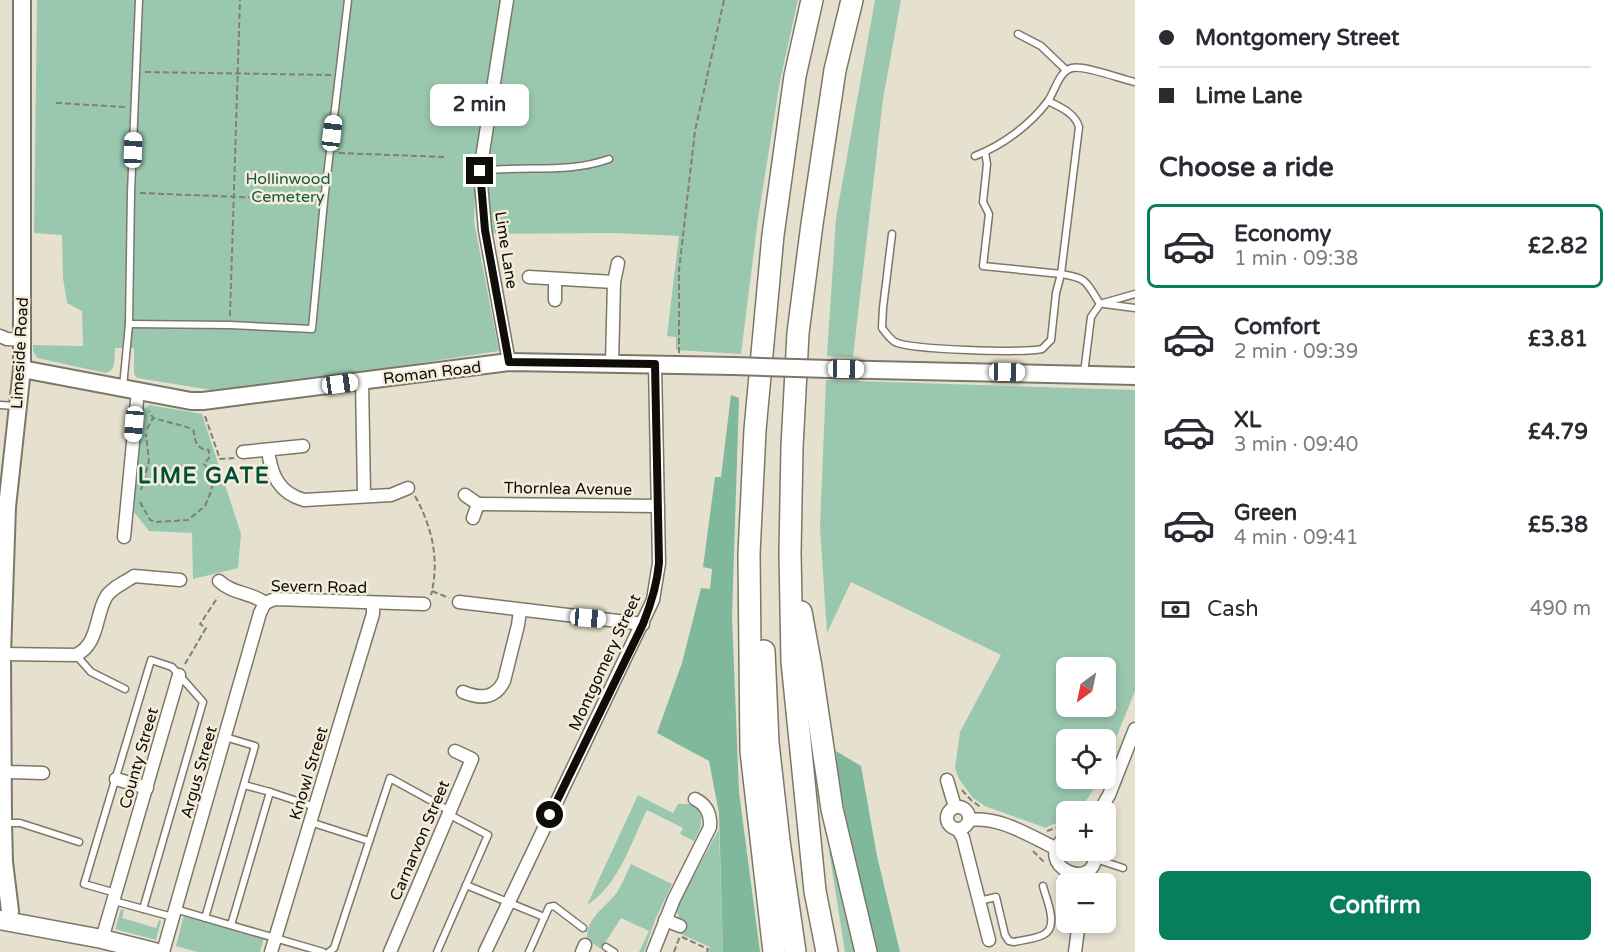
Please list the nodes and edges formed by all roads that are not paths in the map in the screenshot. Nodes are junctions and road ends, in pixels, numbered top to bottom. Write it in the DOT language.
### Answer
graph roads {
  1 [pos="22,0"];
  2 [pos="139,0"];
  3 [pos="348,0"];
  4 [pos="507,0"];
  5 [pos="812,0"];
  6 [pos="852,0"];
  7 [pos="1018,34"];
  8 [pos="1066,70"];
  9 [pos="1135,82"];
  10 [pos="1048,101"];
  11 [pos="985,152"];
  12 [pos="975,156"];
  13 [pos="609,159"];
  14 [pos="480,171"];
  15 [pos="892,234"];
  16 [pos="618,263"];
  17 [pos="1061,274"];
  18 [pos="529,277"];
  19 [pos="555,280"];
  20 [pos="614,282"];
  21 [pos="1135,294"];
  22 [pos="555,300"];
  23 [pos="1100,304"];
  24 [pos="1135,308"];
  25 [pos="129,324"];
  26 [pos="0,336"];
  27 [pos="23,340"];
  28 [pos="509,362"];
  29 [pos="612,364"];
  30 [pos="655,364"];
  31 [pos="22,369"];
  32 [pos="1084,374"];
  33 [pos="1135,376"];
  34 [pos="362,381"];
  35 [pos="135,394"];
  36 [pos="0,405"];
  37 [pos="17,406"];
  38 [pos="755,430"];
  39 [pos="303,446"];
  40 [pos="268,450"];
  41 [pos="242,455"];
  42 [pos="408,488"];
  43 [pos="363,495"];
  44 [pos="465,495"];
  45 [pos="478,504"];
  46 [pos="658,506"];
  47 [pos="472,518"];
  48 [pos="124,537"];
  49 [pos="790,553"];
  50 [pos="2,559"];
  51 [pos="180,580"];
  52 [pos="219,581"];
  53 [pos="427,601"];
  54 [pos="265,603"];
  55 [pos="373,603"];
  56 [pos="459,603"];
  57 [pos="2,609"];
  58 [pos="520,611"];
  59 [pos="643,624"];
  60 [pos="2,654"];
  61 [pos="76,655"];
  62 [pos="179,675"];
  63 [pos="125,689"];
  64 [pos="463,692"];
  65 [pos="1135,729"];
  66 [pos="225,737"];
  67 [pos="455,751"];
  68 [pos="2,769"];
  69 [pos="43,773"];
  70 [pos="116,779"];
  71 [pos="947,780"];
  72 [pos="244,785"];
  73 [pos="147,788"];
  74 [pos="270,792"];
  75 [pos="695,799"];
  76 [pos="1105,801"];
  77 [pos="315,807"];
  78 [pos="955,807"];
  79 [pos="449,812"];
  80 [pos="969,820"];
  81 [pos="310,822"];
  82 [pos="3,823"];
  83 [pos="958,829"];
  84 [pos="369,841"];
  85 [pos="79,842"];
  86 [pos="1056,849"];
  87 [pos="1058,861"];
  88 [pos="1093,861"];
  89 [pos="1108,861"];
  90 [pos="2,862"];
  91 [pos="1123,868"];
  92 [pos="1068,873"];
  93 [pos="1082,873"];
  94 [pos="466,885"];
  95 [pos="1043,886"];
  96 [pos="115,897"];
  97 [pos="979,901"];
  98 [pos="507,903"];
  99 [pos="143,909"];
  100 [pos="174,913"];
  101 [pos="544,917"];
  102 [pos="205,918"];
  103 [pos="4,920"];
  104 [pos="665,920"];
  105 [pos="231,925"];
  106 [pos="583,928"];
  107 [pos="680,933"];
  108 [pos="1078,933"];
  109 [pos="276,938"];
  110 [pos="102,939"];
  111 [pos="989,940"];
  112 [pos="606,946"];
  113 [pos="135,950"];
  114 [pos="331,950"];
  115 [pos="154,952"];
  116 [pos="163,952"];
  117 [pos="271,952"];
  118 [pos="323,952"];
  119 [pos="342,952"];
  120 [pos="390,952"];
  121 [pos="437,952"];
  122 [pos="485,952"];
  123 [pos="529,952"];
  124 [pos="614,952"];
  125 [pos="653,952"];
  126 [pos="774,952"];
  127 [pos="795,952"];
  128 [pos="827,952"];
  129 [pos="866,952"];
  130 [pos="1075,952"];
  1 -- 27 [label="street, Limeside Road"];
  2 -- 25 [label="lane"];
  3 -- 25 [label="lane"];
  4 -- 14 [label="street, Lime Lane"];
  5 -- 38 [label="highway"];
  6 -- 49 [label="highway"];
  7 -- 8 [label="lane"];
  8 -- 9 [label="lane"];
  8 -- 10 [label="lane"];
  10 -- 11 [label="lane"];
  10 -- 17 [label="lane"];
  11 -- 12 [label="lane"];
  11 -- 17 [label="lane"];
  13 -- 14 [label="lane"];
  14 -- 28 [label="street, Lime Lane"];
  15 -- 17 [label="lane"];
  16 -- 20 [label="street"];
  17 -- 23 [label="lane"];
  18 -- 19 [label="street"];
  19 -- 20 [label="street"];
  19 -- 22 [label="street"];
  20 -- 29 [label="street"];
  21 -- 23 [label="lane"];
  23 -- 24 [label="lane"];
  23 -- 32 [label="lane"];
  25 -- 35 [label="lane"];
  26 -- 27 [label="street"];
  27 -- 31 [label="street, Limeside Road"];
  28 -- 29 [label="street, Roman Road"];
  28 -- 34 [label="street, Roman Road"];
  29 -- 30 [label="street, Roman Road"];
  30 -- 32 [label="street, Roman Road, bridge"];
  30 -- 46 [label="street, Montgomery Street"];
  31 -- 35 [label="street, Roman Road"];
  31 -- 37 [label="street, Limeside Road"];
  32 -- 33 [label="street, Roman Road"];
  34 -- 35 [label="street, Roman Road"];
  34 -- 43 [label="street"];
  35 -- 48 [label="street"];
  36 -- 37 [label="lane"];
  37 -- 50 [label="street, Limeside Road"];
  38 -- 126 [label="highway"];
  38 -- 127 [label="highway"];
  39 -- 40 [label="street"];
  40 -- 41 [label="street"];
  40 -- 43 [label="street"];
  42 -- 43 [label="street"];
  44 -- 45 [label="street"];
  45 -- 46 [label="street, Thornlea Avenue"];
  45 -- 47 [label="street"];
  46 -- 59 [label="street, Montgomery Street"];
  49 -- 128 [label="highway"];
  49 -- 129 [label="highway"];
  50 -- 57 [label="street, Limeside Road"];
  51 -- 61 [label="street"];
  52 -- 54 [label="street, Severn Road"];
  53 -- 55 [label="street, Severn Road"];
  54 -- 55 [label="street, Severn Road"];
  54 -- 66 [label="street, Argus Street"];
  55 -- 77 [label="street, Knowl Street"];
  56 -- 58 [label="street"];
  57 -- 60 [label="street, Limeside Road"];
  58 -- 59 [label="street"];
  58 -- 64 [label="street"];
  59 -- 98 [label="street, Montgomery Street"];
  60 -- 61 [label="street"];
  60 -- 68 [label="street, Limeside Road"];
  61 -- 63 [label="lane"];
  62 -- 70 [label="lane"];
  62 -- 73 [label="street, County Street"];
  62 -- 99 [label="lane"];
  65 -- 76 [label="street"];
  66 -- 72 [label="lane"];
  66 -- 100 [label="street, Argus Street"];
  67 -- 79 [label="street, Carnarvon Street"];
  68 -- 69 [label="street"];
  68 -- 82 [label="street, Limeside Road"];
  70 -- 73 [label="street"];
  70 -- 96 [label="lane"];
  71 -- 78 [label="street"];
  72 -- 74 [label="lane"];
  72 -- 102 [label="lane"];
  73 -- 96 [label="street, County Street"];
  74 -- 77 [label="lane"];
  74 -- 105 [label="lane"];
  75 -- 104 [label="street"];
  77 -- 81 [label="street, Knowl Street"];
  78 -- 80 [label="street"];
  78 -- 83 [label="street"];
  79 -- 84 [label="lane"];
  79 -- 94 [label="lane"];
  79 -- 120 [label="street, Carnarvon Street"];
  80 -- 83 [label="street"];
  80 -- 86 [label="street"];
  81 -- 84 [label="lane"];
  81 -- 109 [label="street, Knowl Street"];
  82 -- 85 [label="lane"];
  82 -- 90 [label="street, Limeside Road"];
  83 -- 97 [label="street"];
  84 -- 114 [label="lane"];
  87 -- 92 [label="street"];
  88 -- 93 [label="street"];
  89 -- 91 [label="lane"];
  90 -- 103 [label="street, Limeside Road"];
  94 -- 98 [label="lane"];
  94 -- 121 [label="lane"];
  95 -- 97 [label="lane"];
  96 -- 99 [label="lane"];
  96 -- 110 [label="street, County Street"];
  97 -- 111 [label="street"];
  98 -- 101 [label="lane"];
  98 -- 122 [label="street, Montgomery Street"];
  99 -- 100 [label="lane"];
  100 -- 102 [label="lane"];
  100 -- 116 [label="street, Argus Street"];
  101 -- 106 [label="lane"];
  101 -- 123 [label="lane"];
  102 -- 105 [label="lane"];
  103 -- 110 [label="main road"];
  104 -- 107 [label="street"];
  104 -- 125 [label="street"];
  105 -- 109 [label="lane"];
  108 -- 130 [label="street"];
  109 -- 117 [label="street, Knowl Street"];
  109 -- 118 [label="lane"];
  110 -- 113 [label="main road"];
  112 -- 124 [label="lane"];
  113 -- 115 [label="main road"];
  114 -- 119 [label="lane"];
}
